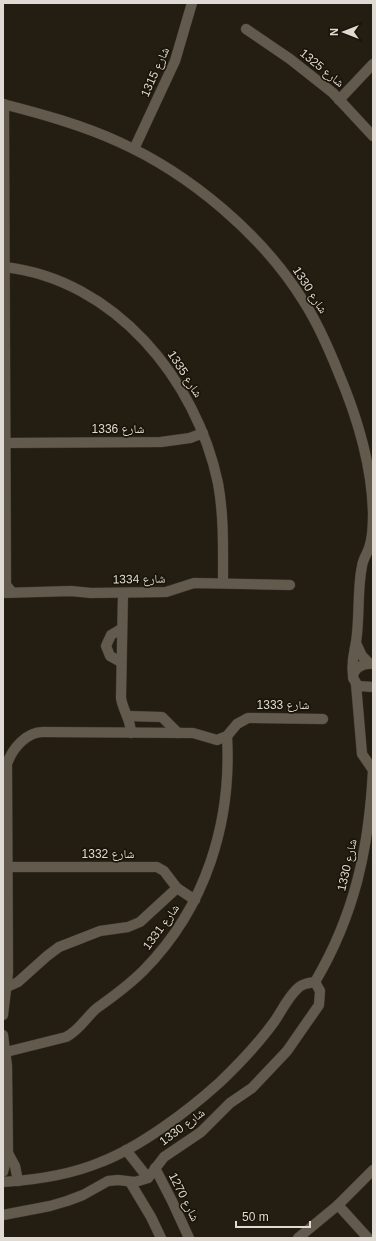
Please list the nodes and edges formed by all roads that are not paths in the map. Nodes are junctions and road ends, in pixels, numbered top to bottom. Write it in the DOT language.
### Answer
graph roads {
  1 [pos="192,3"];
  2 [pos="246,29"];
  3 [pos="373,64"];
  4 [pos="339,100"];
  5 [pos="3,104"];
  6 [pos="373,136"];
  7 [pos="134,149"];
  8 [pos="4,241"];
  9 [pos="5,267"];
  10 [pos="4,349"];
  11 [pos="203,433"];
  12 [pos="5,443"];
  13 [pos="223,582"];
  14 [pos="290,585"];
  15 [pos="7,593"];
  16 [pos="123,593"];
  17 [pos="122,630"];
  18 [pos="356,643"];
  19 [pos="122,662"];
  20 [pos="371,664"];
  21 [pos="354,680"];
  22 [pos="373,687"];
  23 [pos="128,716"];
  24 [pos="323,719"];
  25 [pos="131,733"];
  26 [pos="178,733"];
  27 [pos="227,736"];
  28 [pos="373,770"];
  29 [pos="5,867"];
  30 [pos="177,888"];
  31 [pos="194,900"];
  32 [pos="5,936"];
  33 [pos="315,982"];
  34 [pos="7,987"];
  35 [pos="3,1015"];
  36 [pos="3,1035"];
  37 [pos="6,1052"];
  38 [pos="126,1150"];
  39 [pos="8,1153"];
  40 [pos="155,1168"];
  41 [pos="373,1170"];
  42 [pos="3,1172"];
  43 [pos="148,1178"];
  44 [pos="18,1181"];
  45 [pos="3,1182"];
  46 [pos="130,1182"];
  47 [pos="338,1205"];
  48 [pos="3,1215"];
  49 [pos="161,1238"];
  50 [pos="189,1238"];
  51 [pos="298,1238"];
  52 [pos="368,1238"];
  1 -- 7 [label="street, شارع 1315"];
  2 -- 4 [label="street, شارع 1325"];
  3 -- 4 [label="street"];
  4 -- 6 [label="street, شارع 1325"];
  5 -- 7 [label="street, شارع 1330"];
  5 -- 8 [label="street"];
  7 -- 18 [label="street, شارع 1330"];
  8 -- 9 [label="street"];
  9 -- 10 [label="street"];
  9 -- 11 [label="street, شارع 1335"];
  10 -- 12 [label="street, شارع 1334"];
  11 -- 12 [label="street, شارع 1336"];
  11 -- 13 [label="street, شارع 1335"];
  12 -- 15 [label="street, شارع 1334"];
  13 -- 14 [label="street, شارع 1334"];
  13 -- 16 [label="street, شارع 1334"];
  15 -- 16 [label="street, شارع 1334"];
  16 -- 17 [label="street"];
  17 -- 19 [label="street"];
  17 -- 19 [label="street"];
  18 -- 20 [label="street"];
  18 -- 21 [label="street, شارع 1330"];
  19 -- 23 [label="street"];
  20 -- 21 [label="street"];
  21 -- 22 [label="street"];
  21 -- 28 [label="street, شارع 1330"];
  23 -- 25 [label="street"];
  23 -- 26 [label="street"];
  24 -- 27 [label="street, شارع 1333"];
  25 -- 26 [label="street"];
  25 -- 29 [label="street"];
  26 -- 27 [label="street"];
  27 -- 31 [label="street, شارع 1331"];
  28 -- 33 [label="street, شارع 1330"];
  29 -- 30 [label="street, شارع 1332"];
  29 -- 32 [label="street"];
  30 -- 31 [label="street, شارع 1332"];
  30 -- 34 [label="street"];
  31 -- 37 [label="street, شارع 1331"];
  32 -- 34 [label="street"];
  33 -- 38 [label="street, شارع 1330"];
  33 -- 40 [label="street, شارع 1330"];
  34 -- 35 [label="street"];
  36 -- 37 [label="street"];
  37 -- 39 [label="street"];
  38 -- 43 [label="street"];
  38 -- 44 [label="street, شارع 1330"];
  39 -- 42 [label="street"];
  39 -- 44 [label="street"];
  40 -- 43 [label="street, شارع 1330"];
  40 -- 50 [label="street, شارع 1270"];
  41 -- 47 [label="street"];
  43 -- 46 [label="street"];
  44 -- 45 [label="street, شارع 1330"];
  46 -- 48 [label="street"];
  46 -- 49 [label="street"];
  47 -- 51 [label="street"];
  47 -- 52 [label="street"];
}
